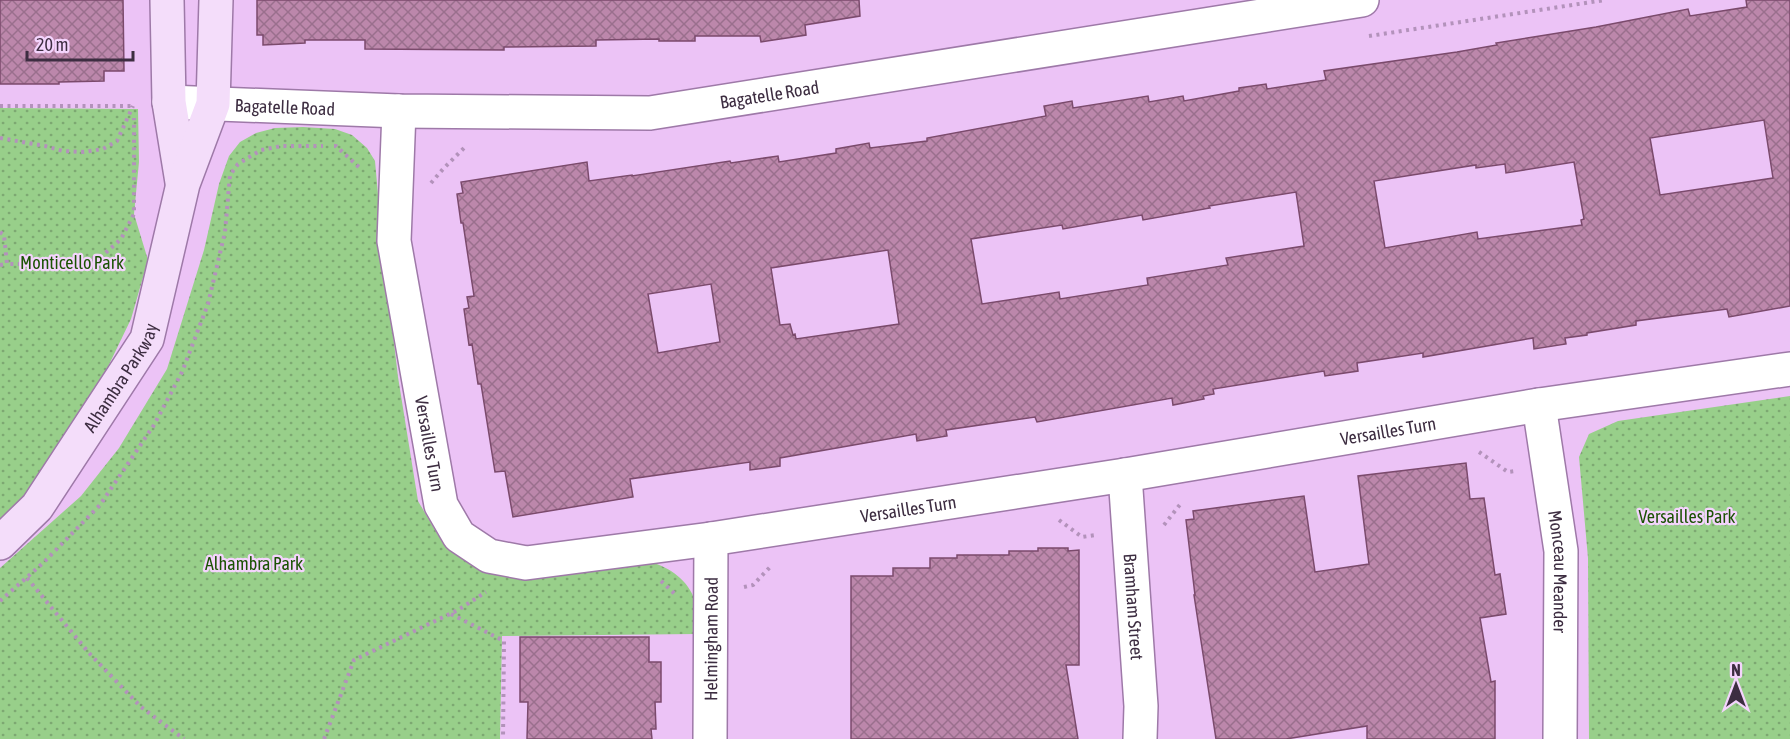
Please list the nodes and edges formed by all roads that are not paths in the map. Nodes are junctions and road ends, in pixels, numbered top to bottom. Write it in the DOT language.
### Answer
graph roads {
  1 [pos="167,0"];
  2 [pos="216,0"];
  3 [pos="1362,0"];
  4 [pos="169,102"];
  5 [pos="213,104"];
  6 [pos="399,111"];
  7 [pos="183,184"];
  8 [pos="1790,369"];
  9 [pos="1539,405"];
  10 [pos="1125,475"];
  11 [pos="711,539"];
  12 [pos="0,543"];
  13 [pos="710,739"];
  14 [pos="1140,739"];
  15 [pos="1560,739"];
  1 -- 4 [label="street, Alhambra Parkway"];
  2 -- 5 [label="street, Alhambra Parkway"];
  3 -- 6 [label="street, Bagatelle Road"];
  4 -- 5 [label="street, Bagatelle Road"];
  4 -- 7 [label="street, Alhambra Parkway"];
  5 -- 6 [label="street, Bagatelle Road"];
  5 -- 7 [label="street, Alhambra Parkway"];
  6 -- 11 [label="street, Versailles Turn"];
  7 -- 12 [label="street, Alhambra Parkway"];
  8 -- 9 [label="street, Versailles Turn"];
  9 -- 10 [label="street, Versailles Turn"];
  9 -- 15 [label="street, Monceau Meander"];
  10 -- 11 [label="street, Versailles Turn"];
  10 -- 14 [label="street, Bramham Street"];
  11 -- 13 [label="street, Helmingham Road"];
}
